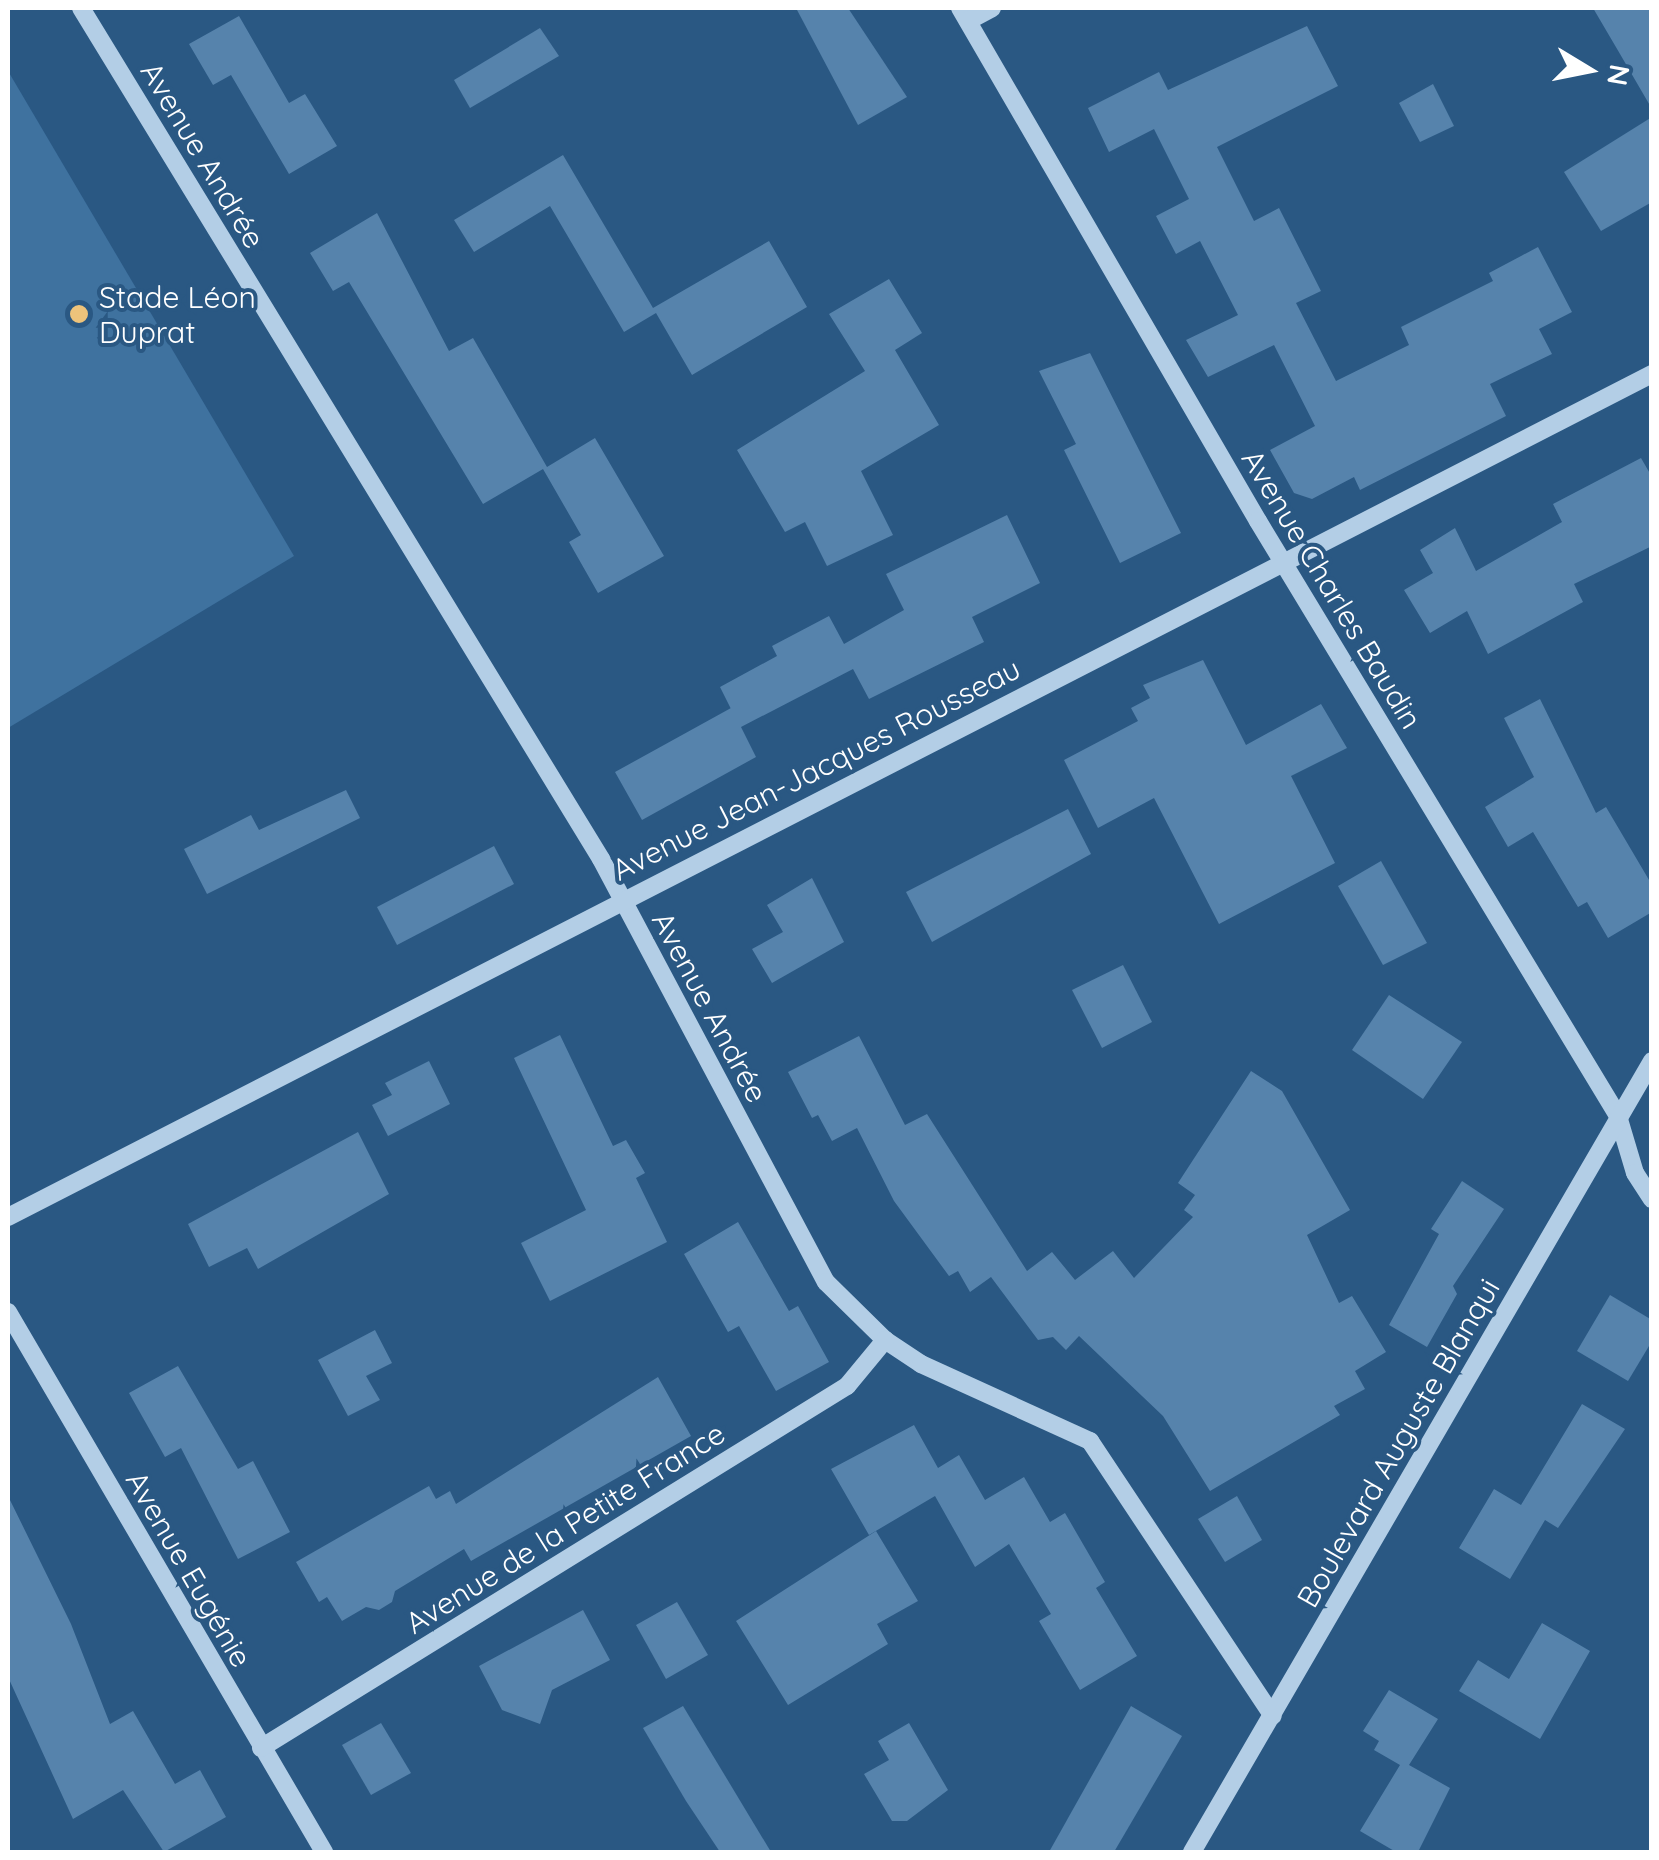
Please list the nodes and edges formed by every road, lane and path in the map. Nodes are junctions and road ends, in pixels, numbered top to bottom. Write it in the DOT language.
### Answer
graph roads {
  1 [pos="81,8"];
  2 [pos="992,8"];
  3 [pos="964,14"];
  4 [pos="1652,374"];
  5 [pos="1283,560"];
  6 [pos="622,900"];
  7 [pos="1652,1061"];
  8 [pos="1618,1116"];
  9 [pos="1652,1199"];
  10 [pos="8,1217"];
  11 [pos="8,1312"];
  12 [pos="885,1340"];
  13 [pos="1273,1716"];
  14 [pos="261,1748"];
  15 [pos="324,1852"];
  16 [pos="1192,1852"];
  1 -- 6 [label="street, Avenue Andrée"];
  2 -- 3 [label="street"];
  3 -- 5 [label="street, Avenue Charles Baudin"];
  4 -- 5 [label="street, Avenue Jean-Jacques Rousseau"];
  5 -- 6 [label="street, Avenue Jean-Jacques Rousseau"];
  5 -- 8 [label="street, Avenue Charles Baudin"];
  6 -- 10 [label="street, Avenue Jean-Jacques Rousseau"];
  6 -- 12 [label="street, Avenue Andrée"];
  7 -- 8 [label="street, Boulevard Auguste Blanqui"];
  8 -- 9 [label="street, Avenue Charles Baudin"];
  8 -- 13 [label="street, Boulevard Auguste Blanqui"];
  11 -- 14 [label="street, Avenue Eugénie"];
  12 -- 13 [label="street, Avenue Andrée"];
  12 -- 14 [label="street, Avenue de la Petite France"];
  13 -- 16 [label="street, Boulevard Auguste Blanqui"];
  14 -- 15 [label="street, Avenue Eugénie"];
}
